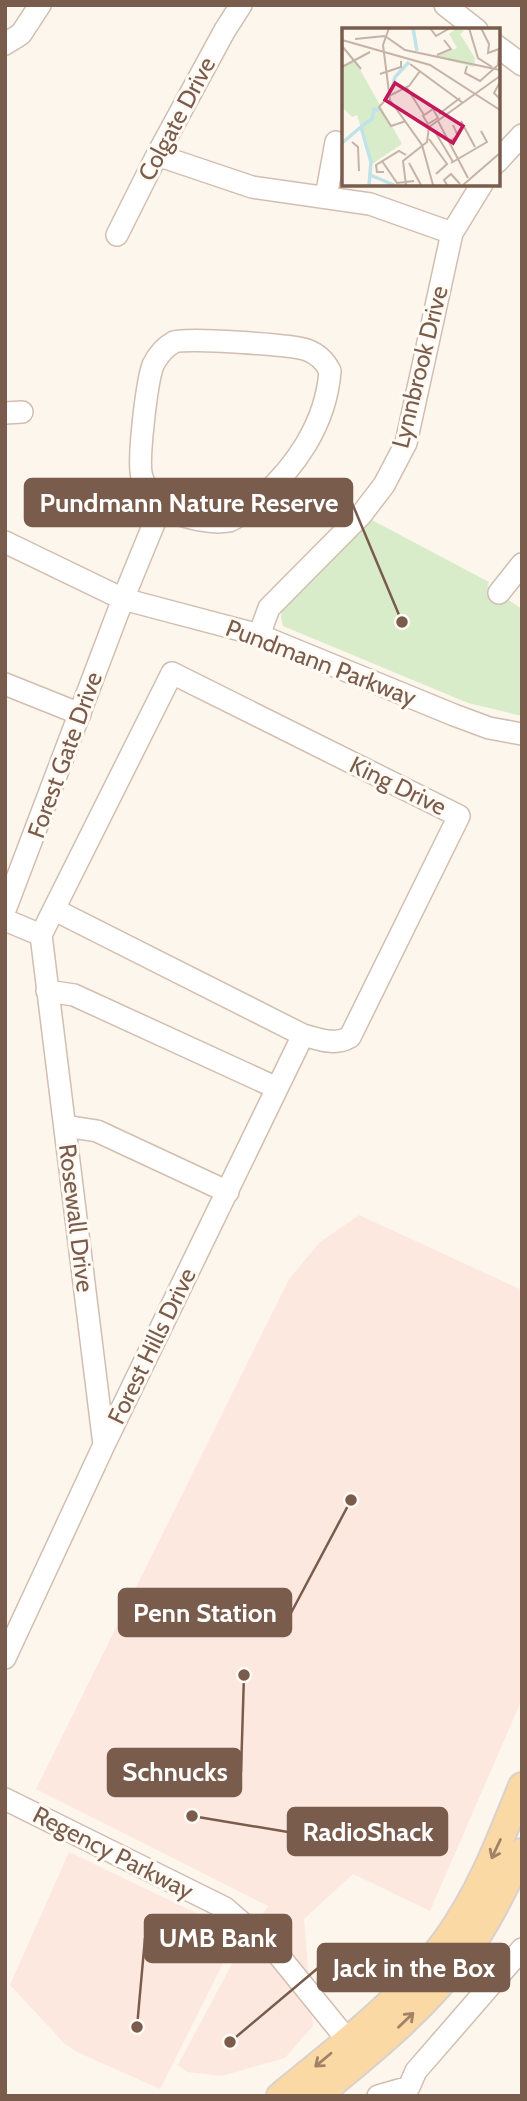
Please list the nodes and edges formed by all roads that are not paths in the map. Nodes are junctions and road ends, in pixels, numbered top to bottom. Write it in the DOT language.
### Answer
graph roads {
  1 [pos="40,5"];
  2 [pos="242,5"];
  3 [pos="445,5"];
  4 [pos="474,28"];
  5 [pos="5,44"];
  6 [pos="499,48"];
  7 [pos="522,65"];
  8 [pos="522,135"];
  9 [pos="336,142"];
  10 [pos="157,155"];
  11 [pos="499,160"];
  12 [pos="481,186"];
  13 [pos="326,197"];
  14 [pos="452,233"];
  15 [pos="117,235"];
  16 [pos="160,509"];
  17 [pos="5,542"];
  18 [pos="522,564"];
  19 [pos="499,593"];
  20 [pos="123,599"];
  21 [pos="259,635"];
  22 [pos="5,684"];
  23 [pos="80,713"];
  24 [pos="522,734"];
  25 [pos="5,910"];
  26 [pos="55,910"];
  27 [pos="5,919"];
  28 [pos="41,935"];
  29 [pos="47,991"];
  30 [pos="303,1035"];
  31 [pos="277,1087"];
  32 [pos="65,1126"];
  33 [pos="228,1192"];
  34 [pos="104,1445"];
  35 [pos="5,1658"];
  36 [pos="522,1786"];
  37 [pos="5,1799"];
  38 [pos="522,1852"];
  39 [pos="522,1949"];
  40 [pos="355,2049"];
  41 [pos="409,2092"];
  42 [pos="280,2096"];
  43 [pos="317,2096"];
  44 [pos="378,2096"];
  1 -- 5 [label="street"];
  2 -- 10 [label="street, Colgate Drive"];
  3 -- 4 [label="street"];
  6 -- 7 [label="street"];
  8 -- 11 [label="street"];
  9 -- 13 [label="street"];
  10 -- 13 [label="street"];
  10 -- 15 [label="street, Colgate Drive"];
  12 -- 14 [label="street, Lynnbrook Drive"];
  13 -- 14 [label="street"];
  14 -- 21 [label="street, Lynnbrook Drive"];
  16 -- 16 [label="street"];
  16 -- 20 [label="street, Forest Gate Drive"];
  17 -- 20 [label="street, Pundmann Parkway"];
  18 -- 19 [label="street"];
  20 -- 21 [label="street, Pundmann Parkway"];
  20 -- 23 [label="street, Forest Gate Drive"];
  21 -- 24 [label="street, Pundmann Parkway"];
  22 -- 23 [label="street"];
  23 -- 25 [label="street, Forest Gate Drive"];
  26 -- 28 [label="street"];
  26 -- 30 [label="street, King Drive"];
  26 -- 30 [label="street, King Drive"];
  27 -- 28 [label="street"];
  28 -- 29 [label="street, Rosewall Drive"];
  29 -- 31 [label="street"];
  29 -- 32 [label="street, Rosewall Drive"];
  30 -- 31 [label="street, Forest Hills Drive"];
  31 -- 33 [label="street, Forest Hills Drive"];
  32 -- 33 [label="street"];
  32 -- 34 [label="street, Rosewall Drive"];
  33 -- 34 [label="street, Forest Hills Drive"];
  34 -- 35 [label="street, Forest Hills Drive"];
  36 -- 40 [label="main road, one-way"];
  37 -- 40 [label="street, Regency Parkway"];
  40 -- 38 [label="main road, one-way"];
  39 -- 41 [label="street"];
  40 -- 42 [label="main road, one-way"];
  40 -- 43 [label="main road"];
  41 -- 44 [label="street"];
}
